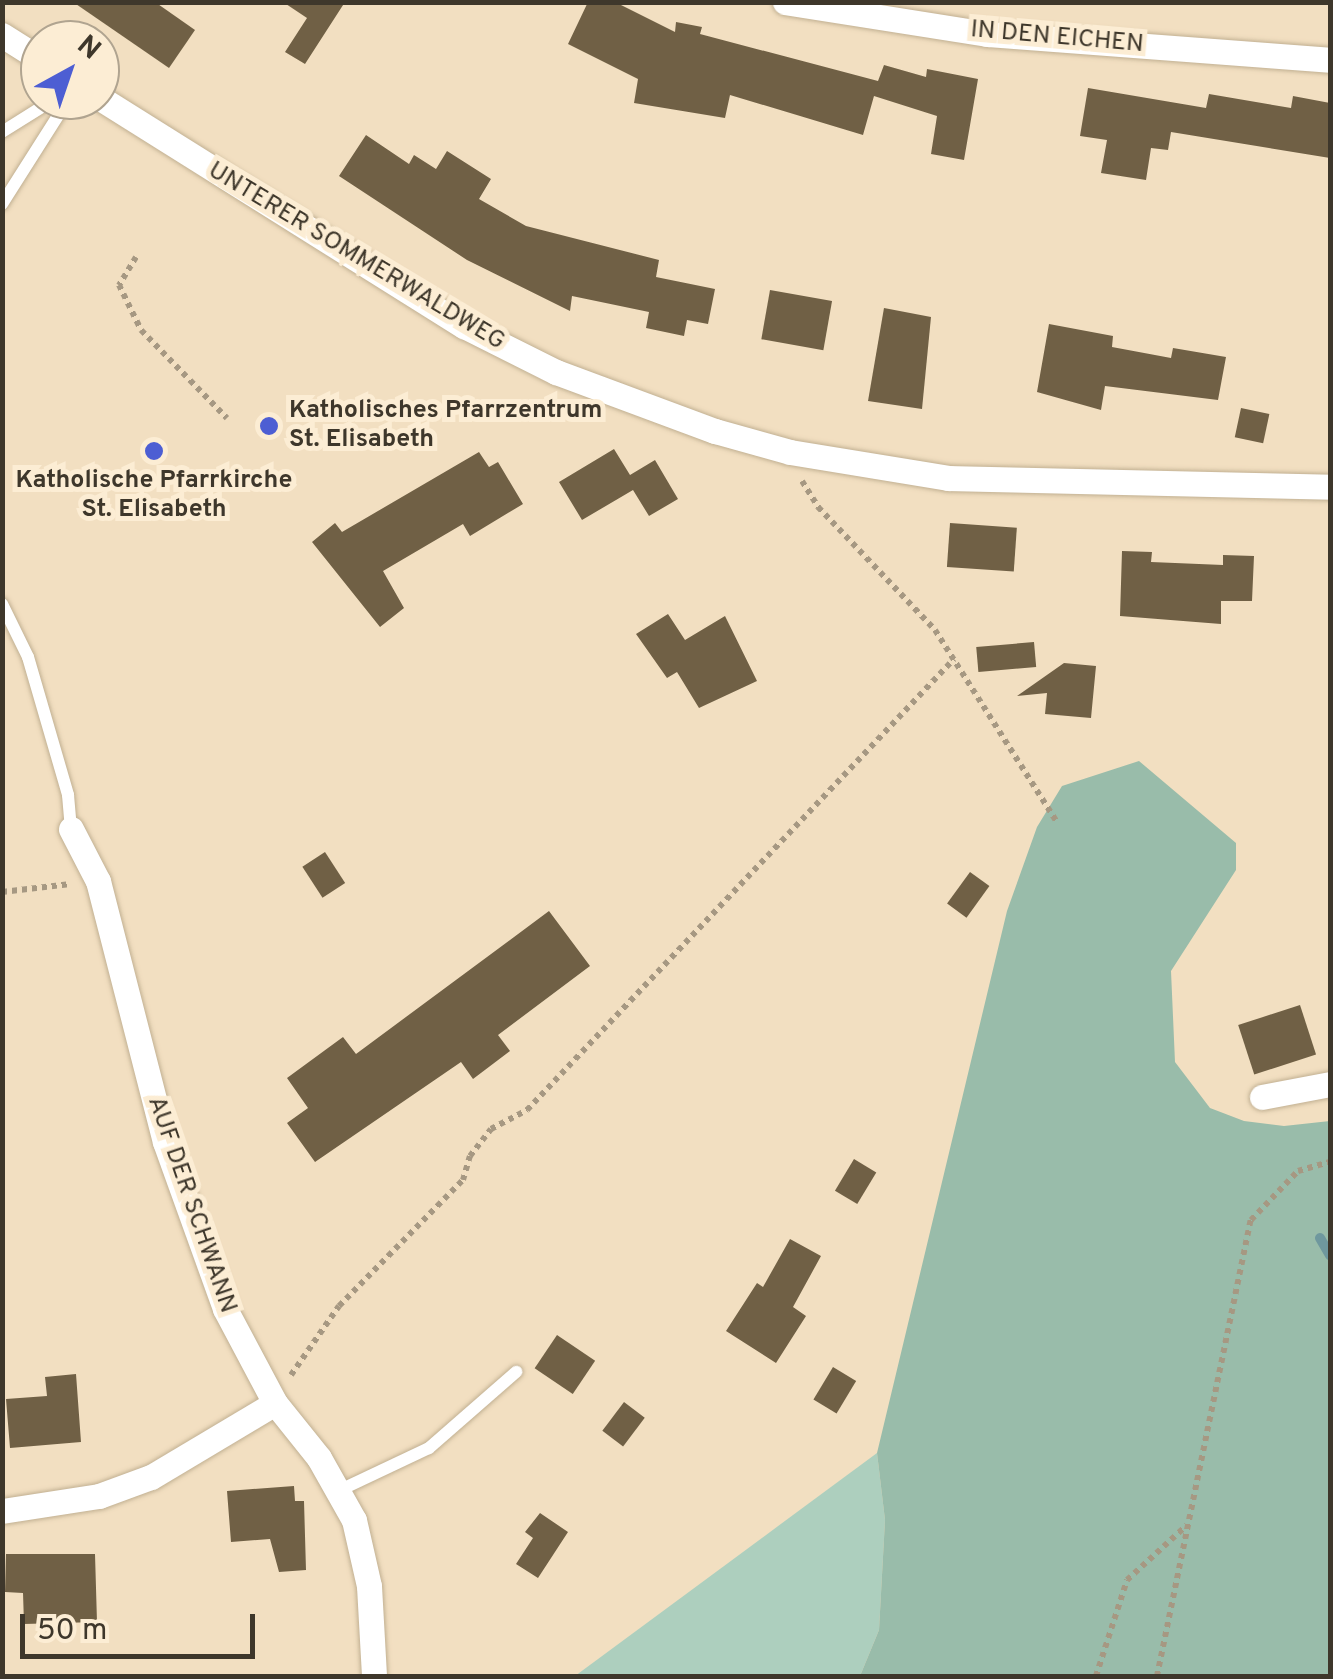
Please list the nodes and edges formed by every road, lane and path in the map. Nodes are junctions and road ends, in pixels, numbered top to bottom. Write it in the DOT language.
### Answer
graph roads {
  1 [pos="785,2"];
  2 [pos="1330,60"];
  3 [pos="120,111"];
  4 [pos="55,120"];
  5 [pos="2,204"];
  6 [pos="136,257"];
  7 [pos="227,418"];
  8 [pos="790,452"];
  9 [pos="1330,487"];
  10 [pos="2,604"];
  11 [pos="954,659"];
  12 [pos="1056,822"];
  13 [pos="71,828"];
  14 [pos="98,881"];
  15 [pos="2,892"];
  16 [pos="1330,1084"];
  17 [pos="1262,1097"];
  18 [pos="1330,1162"];
  19 [pos="516,1372"];
  20 [pos="275,1403"];
  21 [pos="340,1490"];
  22 [pos="2,1510"];
  23 [pos="1188,1524"];
  24 [pos="374,1676"];
  25 [pos="1096,1676"];
  26 [pos="1157,1676"];
  1 -- 2 [label="street, IN DEN EICHEN"];
  3 -- 8 [label="street, UNTERER SOMMERWALDWEG"];
  4 -- 5 [label="lane"];
  6 -- 7 [label="path"];
  8 -- 9 [label="street, UNTERER SOMMERWALDWEG"];
  8 -- 11 [label="path"];
  10 -- 13 [label="lane"];
  11 -- 12 [label="path"];
  11 -- 20 [label="path"];
  13 -- 14 [label="street, AUF DER SCHWANN"];
  14 -- 15 [label="path"];
  14 -- 20 [label="street, AUF DER SCHWANN"];
  16 -- 17 [label="street"];
  18 -- 23 [label="path"];
  19 -- 21 [label="lane"];
  20 -- 21 [label="street, AUF DER SCHWANN"];
  20 -- 22 [label="street"];
  21 -- 24 [label="street, AUF DER SCHWANN"];
  23 -- 25 [label="path"];
  23 -- 26 [label="path"];
}
